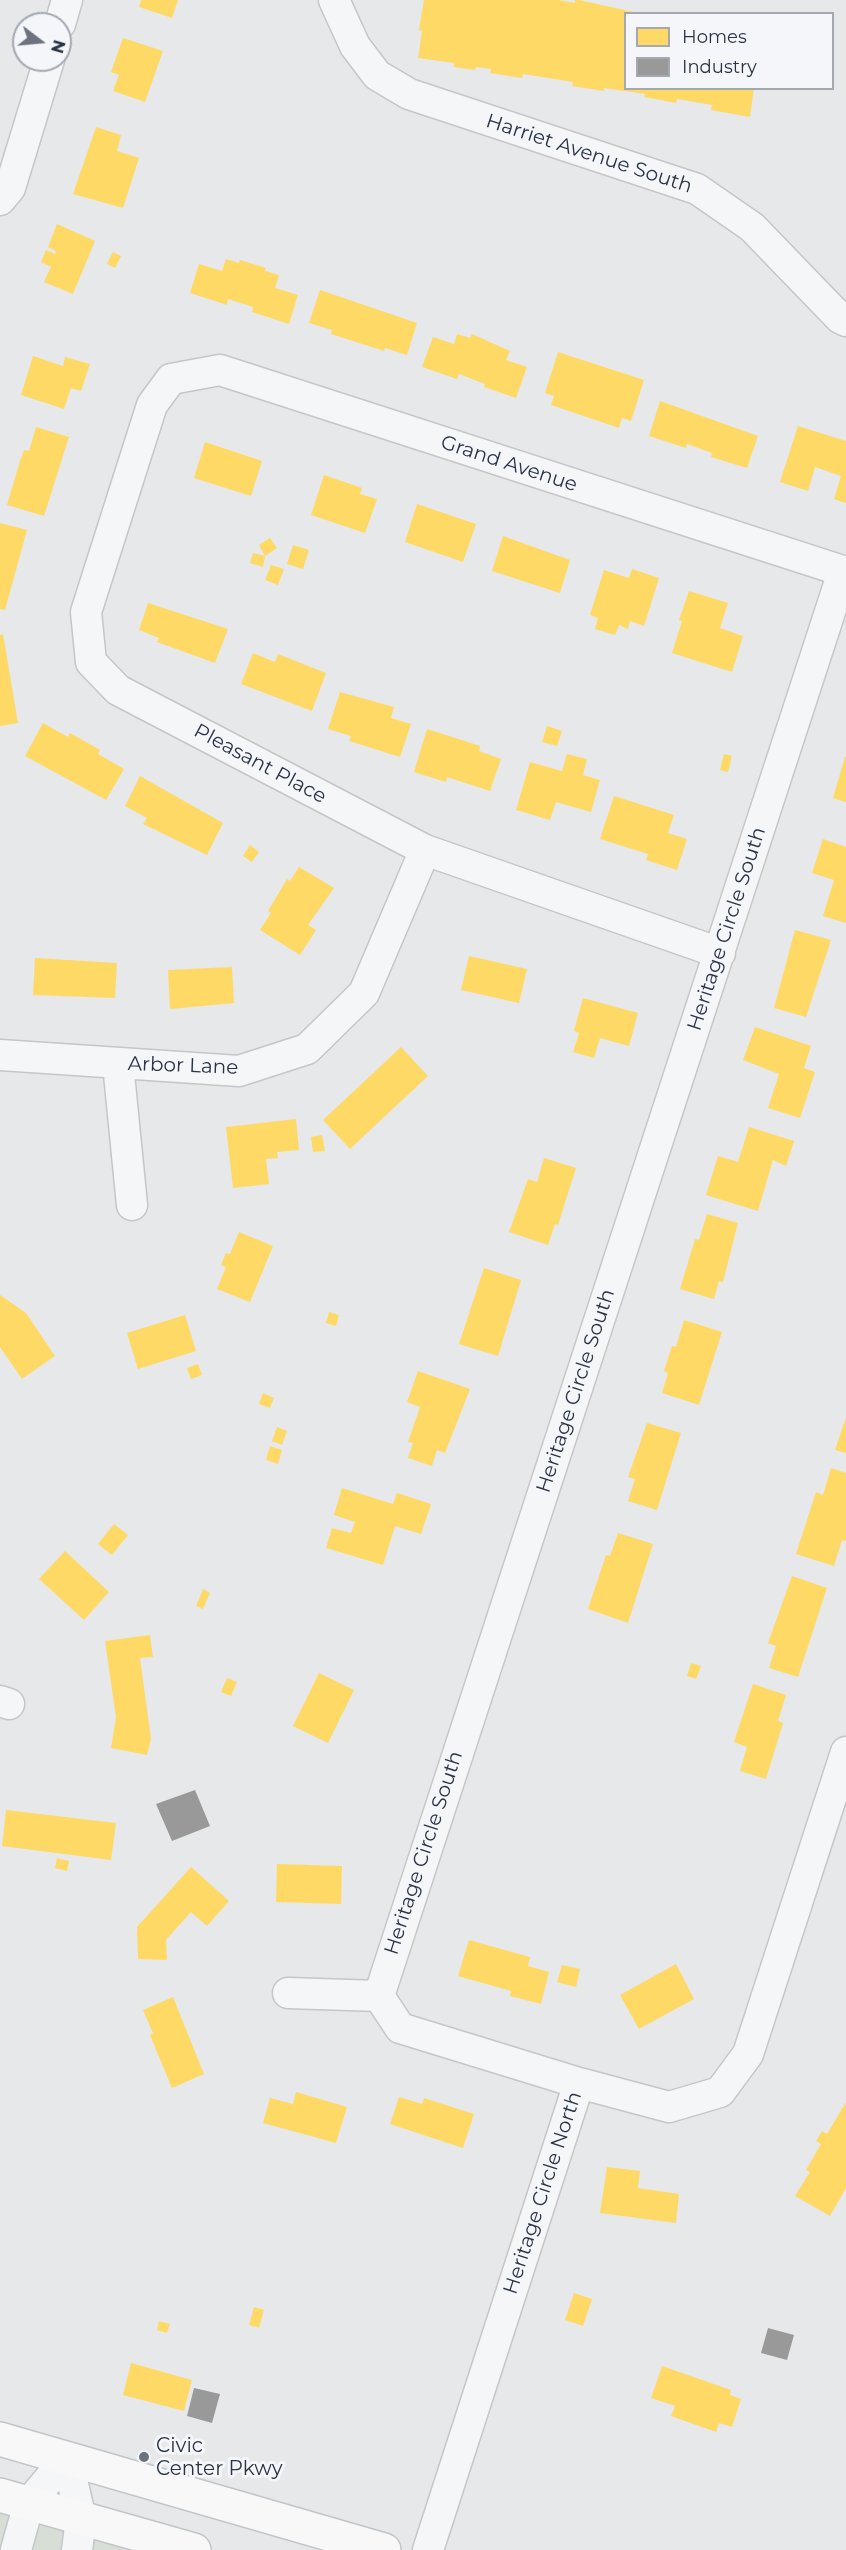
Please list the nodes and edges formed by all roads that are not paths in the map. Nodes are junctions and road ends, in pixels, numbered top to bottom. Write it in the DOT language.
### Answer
graph roads {
  1 [pos="334,0"];
  2 [pos="45,72"];
  3 [pos="0,200"];
  4 [pos="846,321"];
  5 [pos="171,379"];
  6 [pos="845,572"];
  7 [pos="425,850"];
  8 [pos="720,953"];
  9 [pos="0,1055"];
  10 [pos="118,1064"];
  11 [pos="132,1205"];
  12 [pos="846,1752"];
  13 [pos="288,1993"];
  14 [pos="379,1995"];
  15 [pos="579,2083"];
  16 [pos="0,2439"];
  17 [pos="67,2458"];
  18 [pos="15,2499"];
  19 [pos="79,2534"];
  20 [pos="16,2550"];
  21 [pos="194,2550"];
  22 [pos="384,2550"];
  23 [pos="428,2550"];
  1 -- 4 [label="street, Harriet Avenue South"];
  2 -- 3 [label="street"];
  5 -- 6 [label="street, Grand Avenue"];
  5 -- 7 [label="street, Pleasant Place"];
  6 -- 8 [label="street, Heritage Circle South"];
  7 -- 8 [label="street, Pleasant Place"];
  7 -- 10 [label="street, Arbor Lane"];
  8 -- 14 [label="street, Heritage Circle South"];
  9 -- 10 [label="street, Arbor Lane"];
  10 -- 11 [label="street"];
  12 -- 15 [label="street, Heritage Circle North"];
  13 -- 14 [label="street"];
  14 -- 15 [label="street"];
  15 -- 23 [label="street, Heritage Circle North"];
  16 -- 17 [label="main road"];
  17 -- 18 [label="street"];
  17 -- 19 [label="street"];
  17 -- 22 [label="main road"];
  18 -- 19 [label="main road"];
  18 -- 20 [label="street"];
  19 -- 21 [label="main road"];
}
